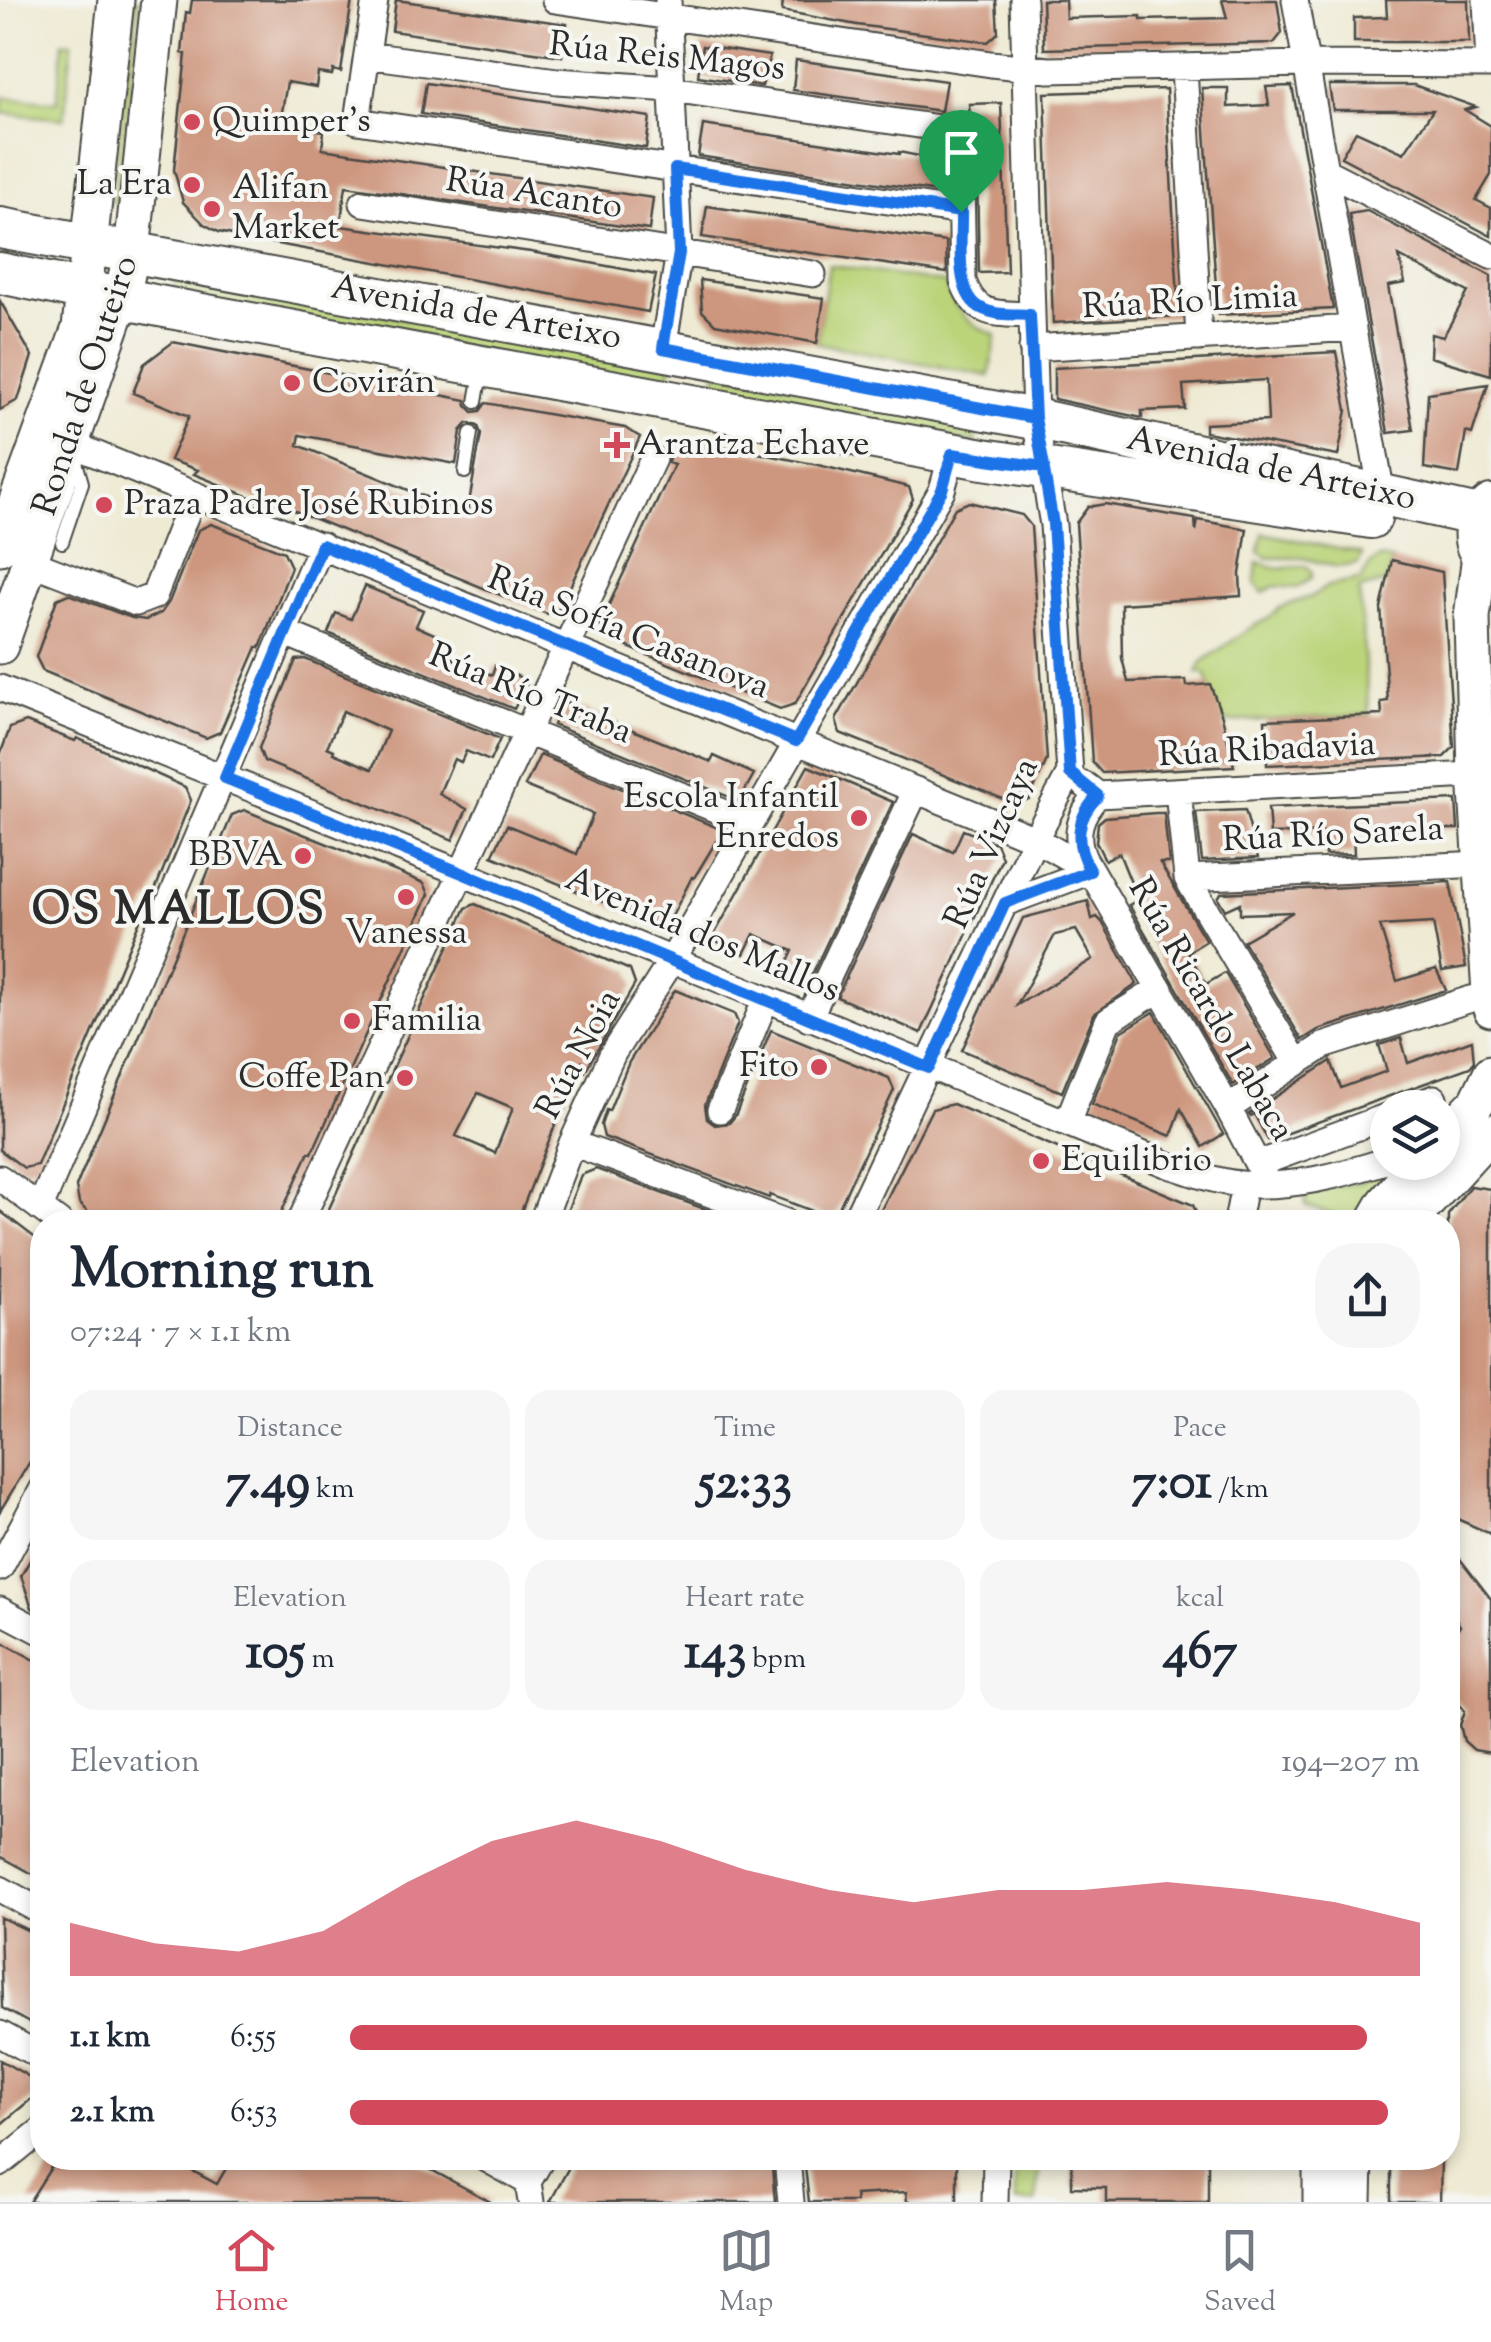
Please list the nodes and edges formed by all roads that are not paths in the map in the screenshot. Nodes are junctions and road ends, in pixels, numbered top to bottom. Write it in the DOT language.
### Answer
graph roads {
  1 [pos="116,0"];
  2 [pos="158,0"];
  3 [pos="375,0"];
  4 [pos="555,0"];
  5 [pos="1023,0"];
  6 [pos="1295,0"];
  7 [pos="1486,0"];
  8 [pos="668,8"];
  9 [pos="367,55"];
  10 [pos="1307,64"];
  11 [pos="1490,65"];
  12 [pos="1184,67"];
  13 [pos="1025,68"];
  14 [pos="672,90"];
  15 [pos="675,169"];
  16 [pos="1325,171"];
  17 [pos="363,203"];
  18 [pos="961,212"];
  19 [pos="0,228"];
  20 [pos="88,244"];
  21 [pos="132,251"];
  22 [pos="679,253"];
  23 [pos="1491,256"];
  24 [pos="0,273"];
  25 [pos="812,274"];
  26 [pos="103,293"];
  27 [pos="1030,315"];
  28 [pos="1352,328"];
  29 [pos="1199,338"];
  30 [pos="663,348"];
  31 [pos="1032,348"];
  32 [pos="1035,418"];
  33 [pos="471,433"];
  34 [pos="71,444"];
  35 [pos="952,454"];
  36 [pos="653,460"];
  37 [pos="1044,467"];
  38 [pos="464,472"];
  39 [pos="194,494"];
  40 [pos="1382,495"];
  41 [pos="1485,524"];
  42 [pos="62,542"];
  43 [pos="322,545"];
  44 [pos="15,554"];
  45 [pos="285,633"];
  46 [pos="0,646"];
  47 [pos="566,646"];
  48 [pos="0,688"];
  49 [pos="527,732"];
  50 [pos="796,741"];
  51 [pos="1070,773"];
  52 [pos="1484,774"];
  53 [pos="225,778"];
  54 [pos="916,790"];
  55 [pos="1178,791"];
  56 [pos="1098,796"];
  57 [pos="749,823"];
  58 [pos="1034,839"];
  59 [pos="1482,864"];
  60 [pos="1090,871"];
  61 [pos="462,873"];
  62 [pos="1187,878"];
  63 [pos="1005,903"];
  64 [pos="671,962"];
  65 [pos="1160,990"];
  66 [pos="1490,996"];
  67 [pos="765,1000"];
  68 [pos="1491,1008"];
  69 [pos="809,1018"];
  70 [pos="1297,1063"];
  71 [pos="929,1068"];
  72 [pos="1491,1073"];
  73 [pos="1228,1108"];
  74 [pos="720,1110"];
  75 [pos="1460,1119"];
  76 [pos="1066,1123"];
  77 [pos="1370,1124"];
  78 [pos="1487,1139"];
  79 [pos="572,1142"];
  80 [pos="1370,1164"];
  81 [pos="1256,1177"];
  82 [pos="0,1178"];
  83 [pos="1405,1180"];
  84 [pos="43,1210"];
  85 [pos="52,1210"];
  86 [pos="306,1210"];
  87 [pos="546,1210"];
  88 [pos="754,1210"];
  89 [pos="860,1210"];
  90 [pos="1242,1210"];
  91 [pos="1381,1210"];
  92 [pos="1421,1210"];
  93 [pos="30,1512"];
  94 [pos="0,1568"];
  95 [pos="0,1610"];
  96 [pos="30,1626"];
  97 [pos="0,1889"];
  98 [pos="30,1905"];
  99 [pos="0,2034"];
  100 [pos="30,2050"];
  101 [pos="30,2140"];
  102 [pos="0,2164"];
  103 [pos="501,2170"];
  104 [pos="788,2170"];
  105 [pos="996,2170"];
  106 [pos="1321,2170"];
  107 [pos="1354,2170"];
  108 [pos="530,2192"];
  109 [pos="792,2202"];
  110 [pos="996,2202"];
  111 [pos="1321,2202"];
  112 [pos="1354,2202"];
  1 -- 20 [label="main road, Ronda de Outeiro"];
  2 -- 21 [label="main road, Ronda de Outeiro"];
  3 -- 9 [label="street"];
  4 -- 8 [label="street"];
  5 -- 13 [label="street, Rúa Vizcaya"];
  6 -- 10 [label="street"];
  7 -- 11 [label="street"];
  8 -- 13 [label="street"];
  8 -- 14 [label="street"];
  9 -- 14 [label="street, Rúa Reis Magos"];
  9 -- 15 [label="street"];
  10 -- 11 [label="street"];
  10 -- 12 [label="street"];
  10 -- 16 [label="street"];
  12 -- 13 [label="street"];
  12 -- 29 [label="street"];
  13 -- 27 [label="street, Rúa Vizcaya"];
  14 -- 15 [label="street"];
  14 -- 18 [label="street, Rúa Reis Magos"];
  15 -- 18 [label="street"];
  15 -- 22 [label="street"];
  16 -- 23 [label="street"];
  16 -- 28 [label="street"];
  17 -- 22 [label="street, Rúa Acanto"];
  18 -- 27 [label="street"];
  19 -- 20 [label="main road, Avenida de Arteixo"];
  20 -- 21 [label="main road, Avenida de Arteixo"];
  20 -- 26 [label="main road, Ronda de Outeiro"];
  21 -- 26 [label="main road, Ronda de Outeiro"];
  21 -- 30 [label="main road, Avenida de Arteixo"];
  22 -- 25 [label="street, Rúa Acanto"];
  22 -- 30 [label="street"];
  24 -- 26 [label="main road, Avenida de Arteixo"];
  26 -- 34 [label="main road, Ronda de Outeiro"];
  26 -- 35 [label="main road, Avenida de Arteixo"];
  26 -- 44 [label="main road, Ronda de Outeiro"];
  27 -- 31 [label="street, Rúa Vizcaya"];
  28 -- 29 [label="street, Rúa Río Limia"];
  28 -- 40 [label="street"];
  29 -- 31 [label="street, Rúa Río Limia"];
  30 -- 32 [label="main road, Avenida de Arteixo"];
  31 -- 32 [label="street, Rúa Vizcaya"];
  32 -- 37 [label="street, Rúa Vizcaya"];
  32 -- 40 [label="main road, Avenida de Arteixo"];
  33 -- 38 [label="lane"];
  34 -- 39 [label="street"];
  34 -- 42 [label="lane"];
  34 -- 44 [label="main road, Ronda de Outeiro"];
  35 -- 37 [label="main road, Avenida de Arteixo"];
  35 -- 50 [label="street, Rúa Noia"];
  36 -- 47 [label="street"];
  37 -- 41 [label="main road, Avenida de Arteixo"];
  37 -- 51 [label="street, Rúa Vizcaya"];
  39 -- 43 [label="street, Rúa Sofía Casanova"];
  39 -- 44 [label="street"];
  40 -- 41 [label="main road, Avenida de Arteixo"];
  41 -- 52 [label="main road"];
  43 -- 45 [label="street"];
  43 -- 47 [label="street, Rúa Sofía Casanova"];
  44 -- 46 [label="main road, Ronda de Outeiro"];
  45 -- 49 [label="street, Rúa Río Traba"];
  45 -- 53 [label="street"];
  47 -- 49 [label="street"];
  47 -- 50 [label="street, Rúa Sofía Casanova"];
  48 -- 53 [label="street, Avenida dos Mallos"];
  49 -- 57 [label="street, Rúa Río Traba"];
  49 -- 61 [label="street"];
  50 -- 54 [label="street, Rúa Sofía Casanova"];
  50 -- 57 [label="street, Rúa Noia"];
  51 -- 56 [label="street"];
  51 -- 58 [label="street, Rúa Vizcaya"];
  52 -- 55 [label="street, Rúa Ribadavia"];
  52 -- 59 [label="main road"];
  53 -- 61 [label="street, Avenida dos Mallos"];
  53 -- 85 [label="street"];
  54 -- 58 [label="street, Rúa Sofía Casanova"];
  54 -- 69 [label="street"];
  55 -- 56 [label="street, Rúa Ribadavia"];
  55 -- 62 [label="street"];
  56 -- 60 [label="street, Rúa Ricardo Labaca"];
  57 -- 64 [label="street, Rúa Noia"];
  58 -- 60 [label="street, Rúa Ricardo Labaca"];
  58 -- 63 [label="street, Rúa Vizcaya"];
  59 -- 62 [label="street, Rúa Río Sarela"];
  59 -- 66 [label="main road"];
  60 -- 63 [label="street, Rúa Ricardo Labaca"];
  60 -- 65 [label="street, Rúa Ricardo Labaca"];
  61 -- 64 [label="street, Avenida dos Mallos"];
  61 -- 86 [label="street"];
  62 -- 70 [label="street"];
  63 -- 71 [label="street, Rúa Vizcaya"];
  64 -- 67 [label="street, Avenida dos Mallos"];
  64 -- 79 [label="street, Rúa Noia"];
  65 -- 73 [label="street, Rúa Ricardo Labaca"];
  65 -- 76 [label="street"];
  66 -- 68 [label="main road"];
  66 -- 70 [label="street"];
  67 -- 69 [label="street, Avenida dos Mallos"];
  67 -- 74 [label="street"];
  69 -- 71 [label="street, Avenida dos Mallos"];
  70 -- 73 [label="street"];
  71 -- 76 [label="street, Avenida dos Mallos"];
  71 -- 89 [label="street, Rúa Vizcaya"];
  72 -- 75 [label="main road"];
  73 -- 81 [label="street, Rúa Ricardo Labaca"];
  76 -- 81 [label="street, Avenida dos Mallos"];
  77 -- 81 [label="street"];
  78 -- 92 [label="main road"];
  79 -- 87 [label="street, Rúa Noia"];
  79 -- 88 [label="street"];
  80 -- 81 [label="street, Avenida dos Mallos"];
  81 -- 90 [label="street"];
  82 -- 84 [label="street"];
  83 -- 91 [label="main road"];
  93 -- 94 [label="street"];
  95 -- 96 [label="street"];
  97 -- 98 [label="street"];
  99 -- 100 [label="street"];
  101 -- 102 [label="street"];
  103 -- 108 [label="street"];
  104 -- 109 [label="street"];
  105 -- 110 [label="street"];
  106 -- 111 [label="main road"];
  107 -- 112 [label="main road"];
}
